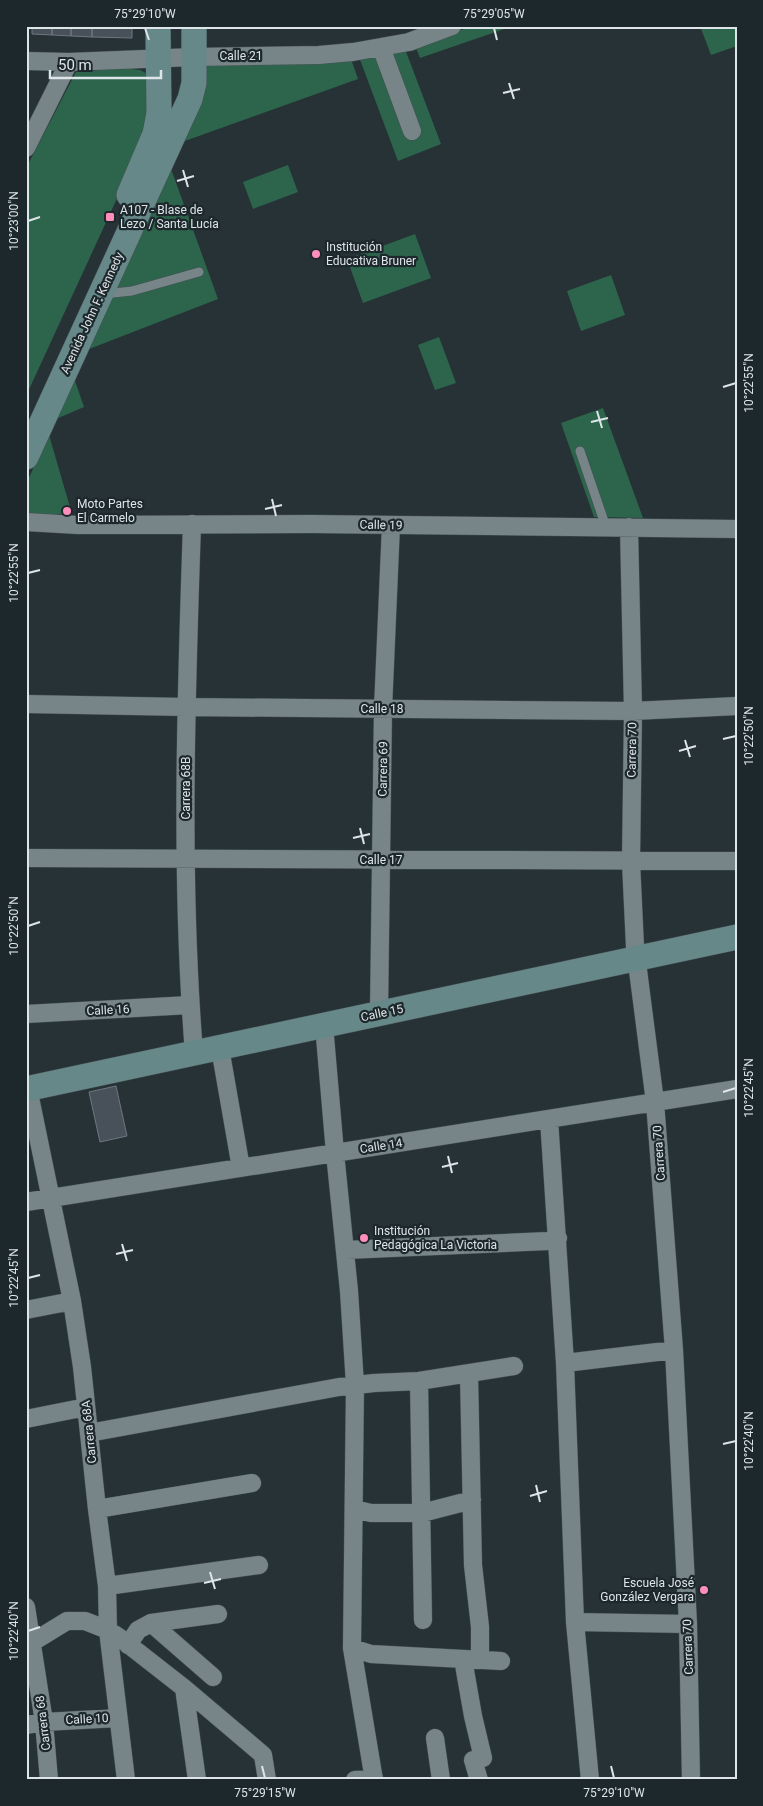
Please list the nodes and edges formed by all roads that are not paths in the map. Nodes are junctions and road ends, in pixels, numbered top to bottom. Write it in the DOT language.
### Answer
graph roads {
  1 [pos="158,26"];
  2 [pos="194,26"];
  3 [pos="452,26"];
  4 [pos="381,47"];
  5 [pos="194,56"];
  6 [pos="158,59"];
  7 [pos="26,61"];
  8 [pos="69,62"];
  9 [pos="412,131"];
  10 [pos="26,148"];
  11 [pos="199,272"];
  12 [pos="101,294"];
  13 [pos="38,423"];
  14 [pos="580,451"];
  15 [pos="26,457"];
  16 [pos="26,522"];
  17 [pos="192,524"];
  18 [pos="391,525"];
  19 [pos="606,527"];
  20 [pos="629,527"];
  21 [pos="737,529"];
  22 [pos="26,704"];
  23 [pos="737,706"];
  24 [pos="186,707"];
  25 [pos="383,709"];
  26 [pos="633,710"];
  27 [pos="26,858"];
  28 [pos="185,859"];
  29 [pos="382,860"];
  30 [pos="737,861"];
  31 [pos="631,862"];
  32 [pos="737,937"];
  33 [pos="636,958"];
  34 [pos="190,1006"];
  35 [pos="379,1013"];
  36 [pos="26,1014"];
  37 [pos="324,1025"];
  38 [pos="220,1048"];
  39 [pos="194,1053"];
  40 [pos="27,1089"];
  41 [pos="737,1089"];
  42 [pos="655,1102"];
  43 [pos="549,1119"];
  44 [pos="335,1153"];
  45 [pos="241,1168"];
  46 [pos="51,1198"];
  47 [pos="26,1202"];
  48 [pos="558,1238"];
  49 [pos="346,1250"];
  50 [pos="72,1301"];
  51 [pos="26,1310"];
  52 [pos="674,1350"];
  53 [pos="566,1363"];
  54 [pos="514,1366"];
  55 [pos="469,1374"];
  56 [pos="419,1382"];
  57 [pos="355,1385"];
  58 [pos="86,1407"];
  59 [pos="26,1418"];
  60 [pos="89,1433"];
  61 [pos="252,1483"];
  62 [pos="472,1500"];
  63 [pos="97,1509"];
  64 [pos="354,1509"];
  65 [pos="422,1513"];
  66 [pos="258,1565"];
  67 [pos="107,1586"];
  68 [pos="26,1607"];
  69 [pos="218,1614"];
  70 [pos="423,1620"];
  71 [pos="575,1622"];
  72 [pos="151,1623"];
  73 [pos="688,1624"];
  74 [pos="108,1630"];
  75 [pos="31,1643"];
  76 [pos="128,1645"];
  77 [pos="352,1648"];
  78 [pos="471,1660"];
  79 [pos="501,1661"];
  80 [pos="213,1677"];
  81 [pos="184,1688"];
  82 [pos="118,1718"];
  83 [pos="44,1722"];
  84 [pos="26,1726"];
  85 [pos="435,1738"];
  86 [pos="374,1779"];
  87 [pos="49,1780"];
  88 [pos="126,1780"];
  89 [pos="197,1780"];
  90 [pos="267,1780"];
  91 [pos="355,1780"];
  92 [pos="441,1780"];
  93 [pos="479,1780"];
  94 [pos="590,1780"];
  95 [pos="691,1780"];
  1 -- 6 [label="street, Avenida John F. Kennedy"];
  2 -- 5 [label="street, Avenida John F. Kennedy"];
  3 -- 4 [label="street, Calle 21"];
  4 -- 5 [label="street, Calle 21"];
  4 -- 9 [label="street"];
  5 -- 6 [label="street, Calle 21"];
  5 -- 12 [label="street, Avenida John F. Kennedy"];
  6 -- 8 [label="street, Calle 21"];
  6 -- 13 [label="street, Avenida John F. Kennedy"];
  7 -- 8 [label="street, Calle 21"];
  8 -- 10 [label="street"];
  11 -- 12 [label="lane"];
  12 -- 13 [label="street, Avenida John F. Kennedy"];
  13 -- 15 [label="street, Avenida John F. Kennedy"];
  14 -- 19 [label="lane"];
  16 -- 17 [label="street, Calle 19"];
  17 -- 18 [label="street, Calle 19"];
  17 -- 24 [label="street, Carrera 68B"];
  18 -- 19 [label="street, Calle 19"];
  18 -- 25 [label="street, Carrera 69"];
  19 -- 20 [label="street, Calle 19"];
  20 -- 21 [label="street, Calle 19"];
  20 -- 26 [label="street, Carrera 70"];
  22 -- 24 [label="street, Calle 18"];
  23 -- 26 [label="street, Calle 18"];
  24 -- 25 [label="street, Calle 18"];
  24 -- 28 [label="street, Carrera 68B"];
  25 -- 26 [label="street, Calle 18"];
  25 -- 29 [label="street, Carrera 69"];
  26 -- 31 [label="street, Carrera 70"];
  27 -- 28 [label="street, Calle 17"];
  28 -- 29 [label="street, Calle 17"];
  28 -- 34 [label="street, Carrera 68B"];
  29 -- 31 [label="street, Calle 17"];
  29 -- 35 [label="street, Carrera 69"];
  30 -- 31 [label="street, Calle 17"];
  31 -- 33 [label="street, Carrera 70"];
  32 -- 33 [label="street, Calle 15"];
  33 -- 35 [label="street, Calle 15"];
  33 -- 42 [label="street, Carrera 70"];
  34 -- 36 [label="street, Calle 16"];
  34 -- 39 [label="street, Carrera 68B"];
  35 -- 37 [label="street, Calle 15"];
  37 -- 38 [label="street, Calle 15"];
  37 -- 44 [label="street"];
  38 -- 39 [label="street, Calle 15"];
  38 -- 45 [label="street"];
  39 -- 40 [label="street, Calle 15"];
  40 -- 46 [label="street, Carrera 68A"];
  41 -- 42 [label="street, Calle 14"];
  42 -- 43 [label="street, Calle 14"];
  42 -- 52 [label="street, Carrera 70"];
  43 -- 44 [label="street, Calle 14"];
  43 -- 48 [label="street"];
  44 -- 45 [label="street, Calle 14"];
  44 -- 49 [label="street"];
  45 -- 46 [label="street, Calle 14"];
  46 -- 47 [label="street, Calle 14"];
  46 -- 50 [label="street, Carrera 68A"];
  48 -- 49 [label="street"];
  48 -- 53 [label="street"];
  49 -- 57 [label="street"];
  50 -- 51 [label="street"];
  50 -- 58 [label="street, Carrera 68A"];
  52 -- 53 [label="street"];
  52 -- 73 [label="street, Carrera 70"];
  53 -- 71 [label="street"];
  54 -- 55 [label="street"];
  55 -- 56 [label="street"];
  55 -- 62 [label="street"];
  56 -- 57 [label="street"];
  56 -- 65 [label="street"];
  57 -- 60 [label="street"];
  57 -- 64 [label="street"];
  58 -- 59 [label="street"];
  58 -- 60 [label="street, Carrera 68A"];
  60 -- 63 [label="street, Carrera 68A"];
  61 -- 63 [label="street"];
  62 -- 65 [label="street"];
  62 -- 78 [label="street"];
  63 -- 67 [label="street, Carrera 68A"];
  64 -- 65 [label="street"];
  64 -- 77 [label="street"];
  65 -- 70 [label="street"];
  66 -- 67 [label="street"];
  67 -- 74 [label="street, Carrera 68A"];
  68 -- 75 [label="street, Carrera 68"];
  69 -- 72 [label="street"];
  71 -- 73 [label="street"];
  71 -- 94 [label="street"];
  72 -- 76 [label="street"];
  72 -- 80 [label="street"];
  73 -- 95 [label="street, Carrera 70"];
  74 -- 75 [label="street"];
  74 -- 76 [label="street"];
  74 -- 82 [label="street, Carrera 68A"];
  75 -- 83 [label="street, Carrera 68"];
  76 -- 81 [label="street"];
  77 -- 78 [label="street"];
  77 -- 86 [label="street"];
  78 -- 79 [label="street"];
  78 -- 93 [label="street"];
  81 -- 89 [label="street"];
  81 -- 90 [label="street"];
  82 -- 83 [label="street, Calle 10"];
  82 -- 88 [label="street, Carrera 68A"];
  83 -- 84 [label="street, Calle 10"];
  83 -- 87 [label="street, Carrera 68"];
  85 -- 92 [label="street"];
  86 -- 91 [label="street"];
}
